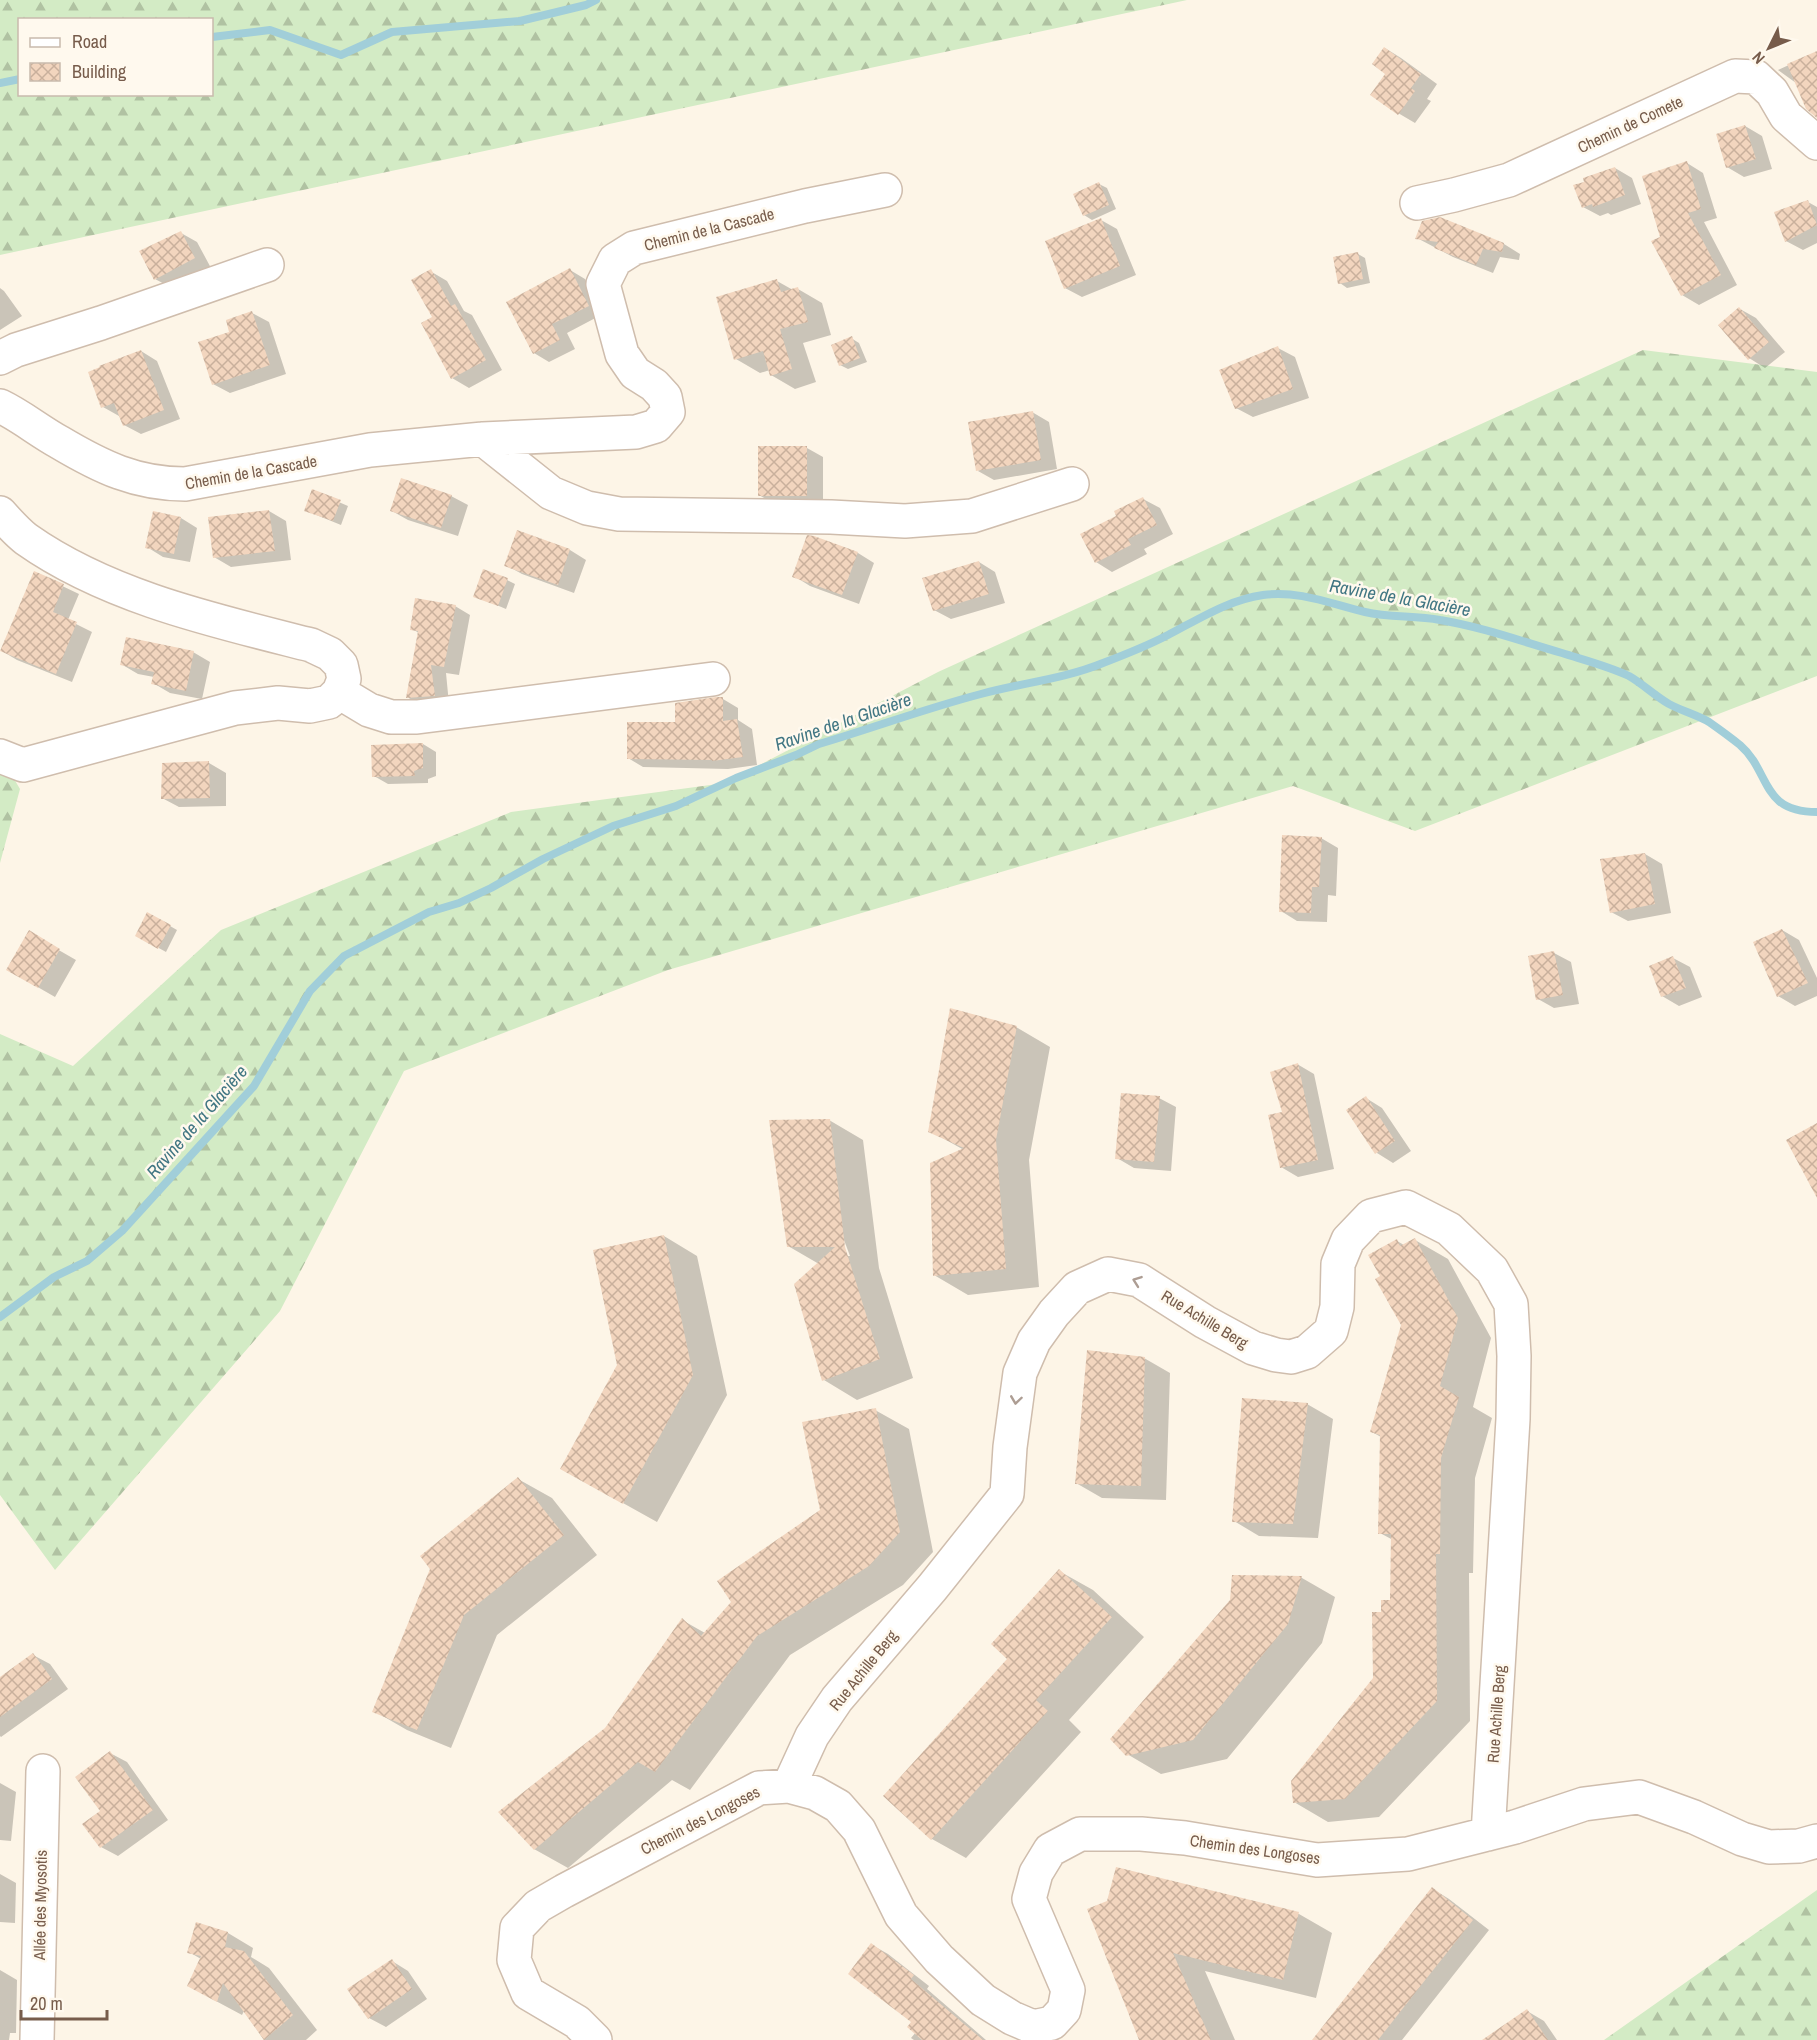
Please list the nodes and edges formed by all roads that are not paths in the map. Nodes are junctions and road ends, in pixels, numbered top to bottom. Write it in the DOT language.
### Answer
graph roads {
  1 [pos="1817,143"];
  2 [pos="885,190"];
  3 [pos="1417,203"];
  4 [pos="267,265"];
  5 [pos="0,358"];
  6 [pos="0,406"];
  7 [pos="483,439"];
  8 [pos="1072,484"];
  9 [pos="0,513"];
  10 [pos="713,679"];
  11 [pos="339,692"];
  12 [pos="0,756"];
  13 [pos="43,1771"];
  14 [pos="789,1786"];
  15 [pos="1488,1834"];
  16 [pos="1817,1841"];
  17 [pos="1055,2032"];
  18 [pos="37,2040"];
  19 [pos="594,2040"];
  1 -- 3 [label="street, Chemin de Comete"];
  2 -- 7 [label="street, Chemin de la Cascade"];
  4 -- 5 [label="street"];
  6 -- 7 [label="street, Chemin de la Cascade"];
  7 -- 8 [label="street"];
  9 -- 11 [label="street"];
  10 -- 11 [label="street"];
  11 -- 12 [label="street"];
  13 -- 18 [label="street, Allée des Myosotis"];
  15 -- 14 [label="street, Rue Achille Berg, one-way"];
  14 -- 17 [label="street, Chemin des Longoses"];
  14 -- 19 [label="street, Chemin des Longoses"];
  15 -- 16 [label="street, Chemin des Longoses"];
  15 -- 17 [label="street, Chemin des Longoses"];
}
